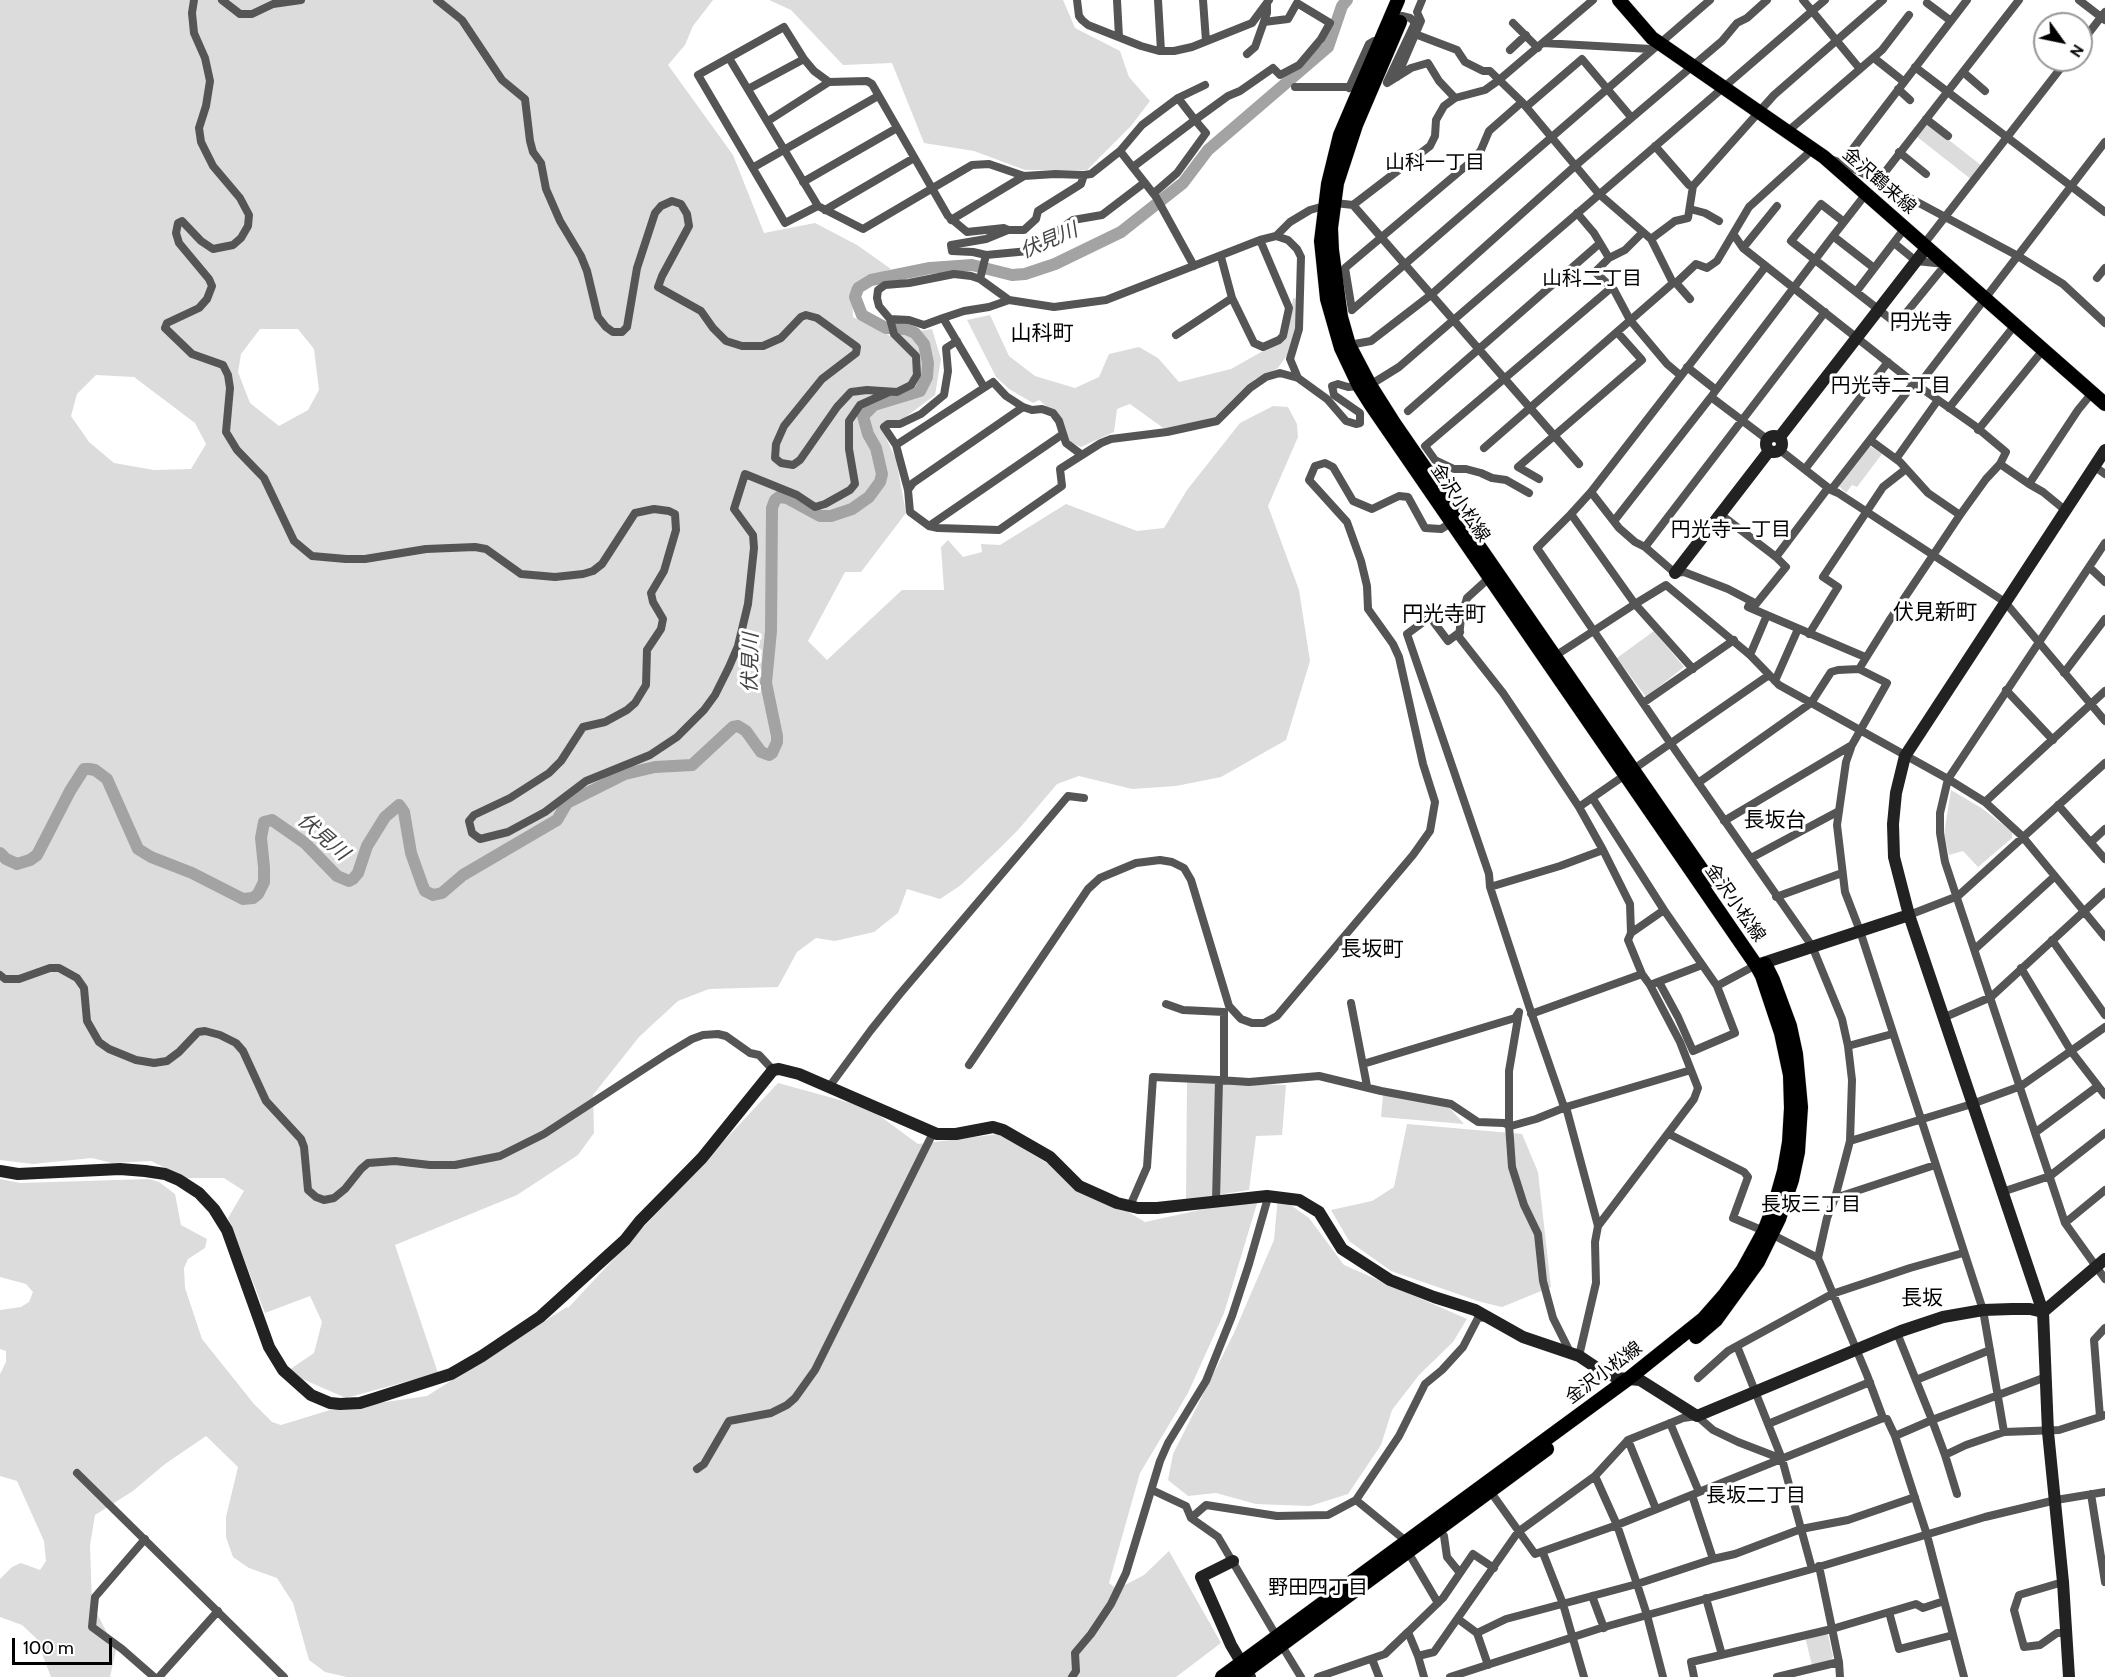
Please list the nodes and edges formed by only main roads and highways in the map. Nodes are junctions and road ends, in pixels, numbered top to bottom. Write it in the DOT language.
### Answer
graph roads {
  1 [pos="1398,0"];
  2 [pos="1407,0"];
  3 [pos="1619,0"];
  4 [pos="1329,204"];
  5 [pos="1365,386"];
  6 [pos="2105,404"];
  7 [pos="1630,773"];
  8 [pos="1634,1380"];
  9 [pos="1407,1547"];
  10 [pos="1244,1672"];
  11 [pos="1222,1677"];
  1 -- 4 [label="main road, 金沢小松線"];
  2 -- 4 [label="main road, 金沢小松線"];
  3 -- 6 [label="main road, 金沢鶴来線"];
  4 -- 5 [label="main road, 金沢小松線"];
  4 -- 5 [label="main road, 金沢小松線"];
  5 -- 7 [label="main road, 金沢小松線"];
  5 -- 7 [label="main road, 金沢小松線"];
  7 -- 8 [label="main road, 金沢小松線"];
  8 -- 9 [label="main road, 金沢小松線"];
  8 -- 9 [label="main road, 金沢小松線"];
  9 -- 10 [label="main road, 金沢小松線"];
  10 -- 11 [label="main road, 金沢小松線"];
}
